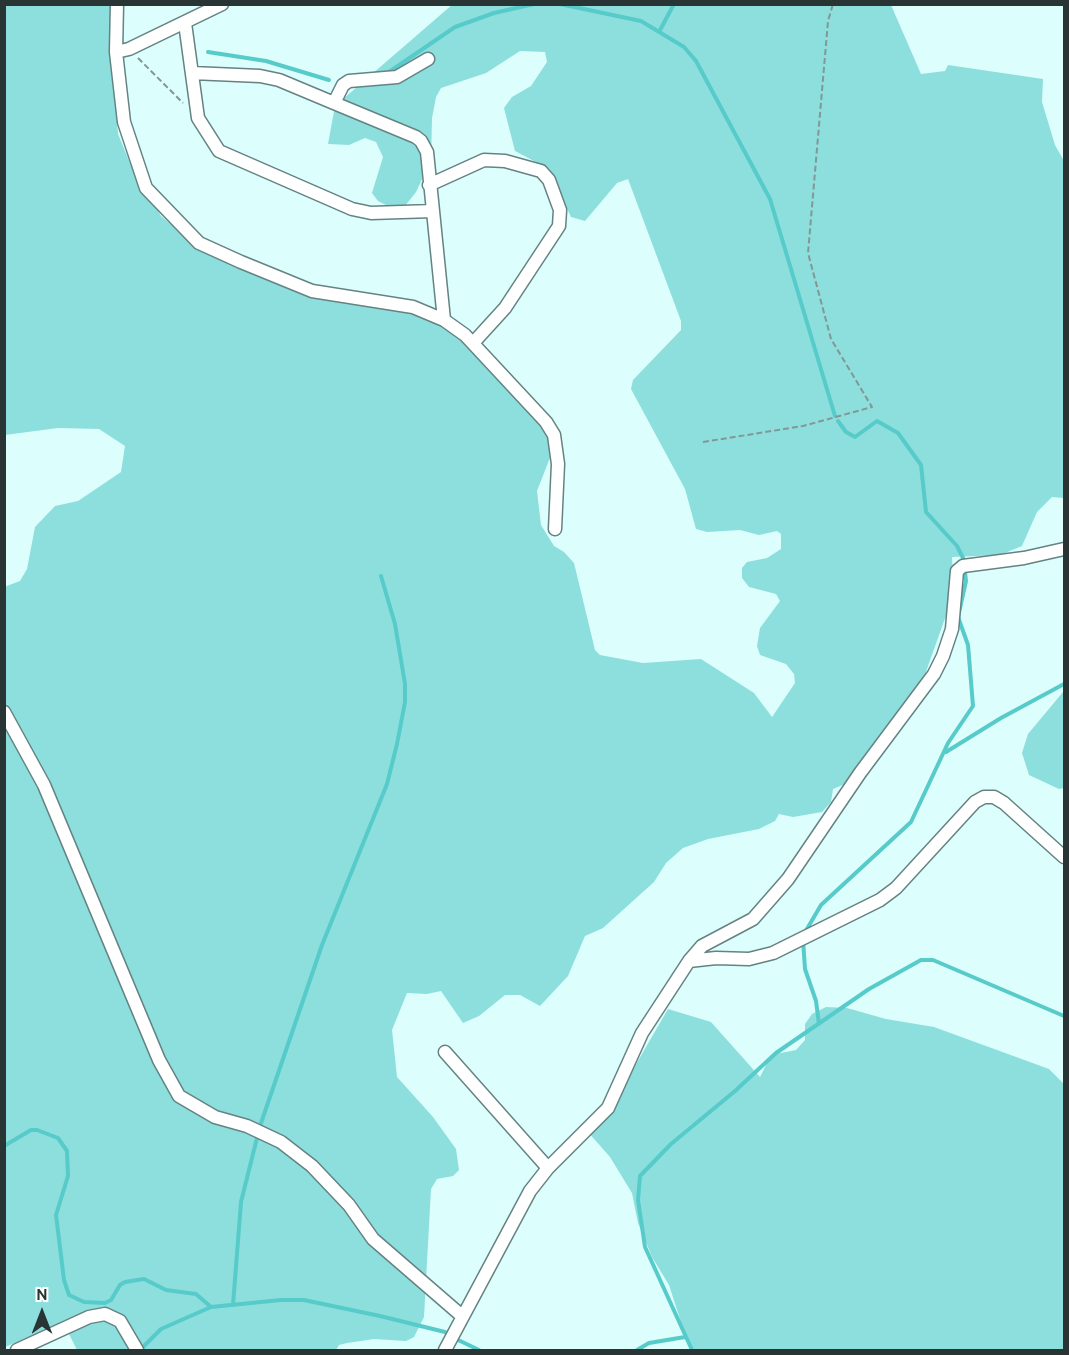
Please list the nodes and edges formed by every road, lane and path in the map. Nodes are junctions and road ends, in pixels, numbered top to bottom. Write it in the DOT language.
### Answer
graph roads {
  1 [pos="117,4"];
  2 [pos="222,4"];
  3 [pos="833,4"];
  4 [pos="186,23"];
  5 [pos="129,49"];
  6 [pos="116,51"];
  7 [pos="428,59"];
  8 [pos="192,73"];
  9 [pos="334,103"];
  10 [pos="198,118"];
  11 [pos="429,185"];
  12 [pos="433,211"];
  13 [pos="444,320"];
  14 [pos="474,342"];
  15 [pos="703,442"];
  16 [pos="555,529"];
  17 [pos="1065,549"];
  18 [pos="4,712"];
  19 [pos="1065,857"];
  20 [pos="689,961"];
  21 [pos="444,1052"];
  22 [pos="548,1168"];
  23 [pos="462,1316"];
  24 [pos="17,1350"];
  25 [pos="137,1350"];
  26 [pos="445,1350"];
  1 -- 6 [label="street"];
  2 -- 4 [label="street"];
  3 -- 15 [label="path"];
  4 -- 5 [label="street"];
  4 -- 8 [label="street"];
  5 -- 6 [label="street"];
  5 -- 10 [label="path"];
  6 -- 13 [label="street"];
  7 -- 9 [label="street"];
  8 -- 9 [label="street"];
  8 -- 10 [label="street"];
  9 -- 11 [label="street"];
  10 -- 12 [label="street"];
  11 -- 12 [label="street"];
  11 -- 14 [label="street"];
  12 -- 13 [label="street"];
  13 -- 14 [label="street"];
  14 -- 16 [label="street"];
  17 -- 20 [label="street"];
  18 -- 23 [label="street"];
  19 -- 20 [label="street"];
  20 -- 22 [label="street"];
  21 -- 22 [label="street"];
  22 -- 23 [label="street"];
  23 -- 26 [label="street"];
  24 -- 25 [label="street"];
}
